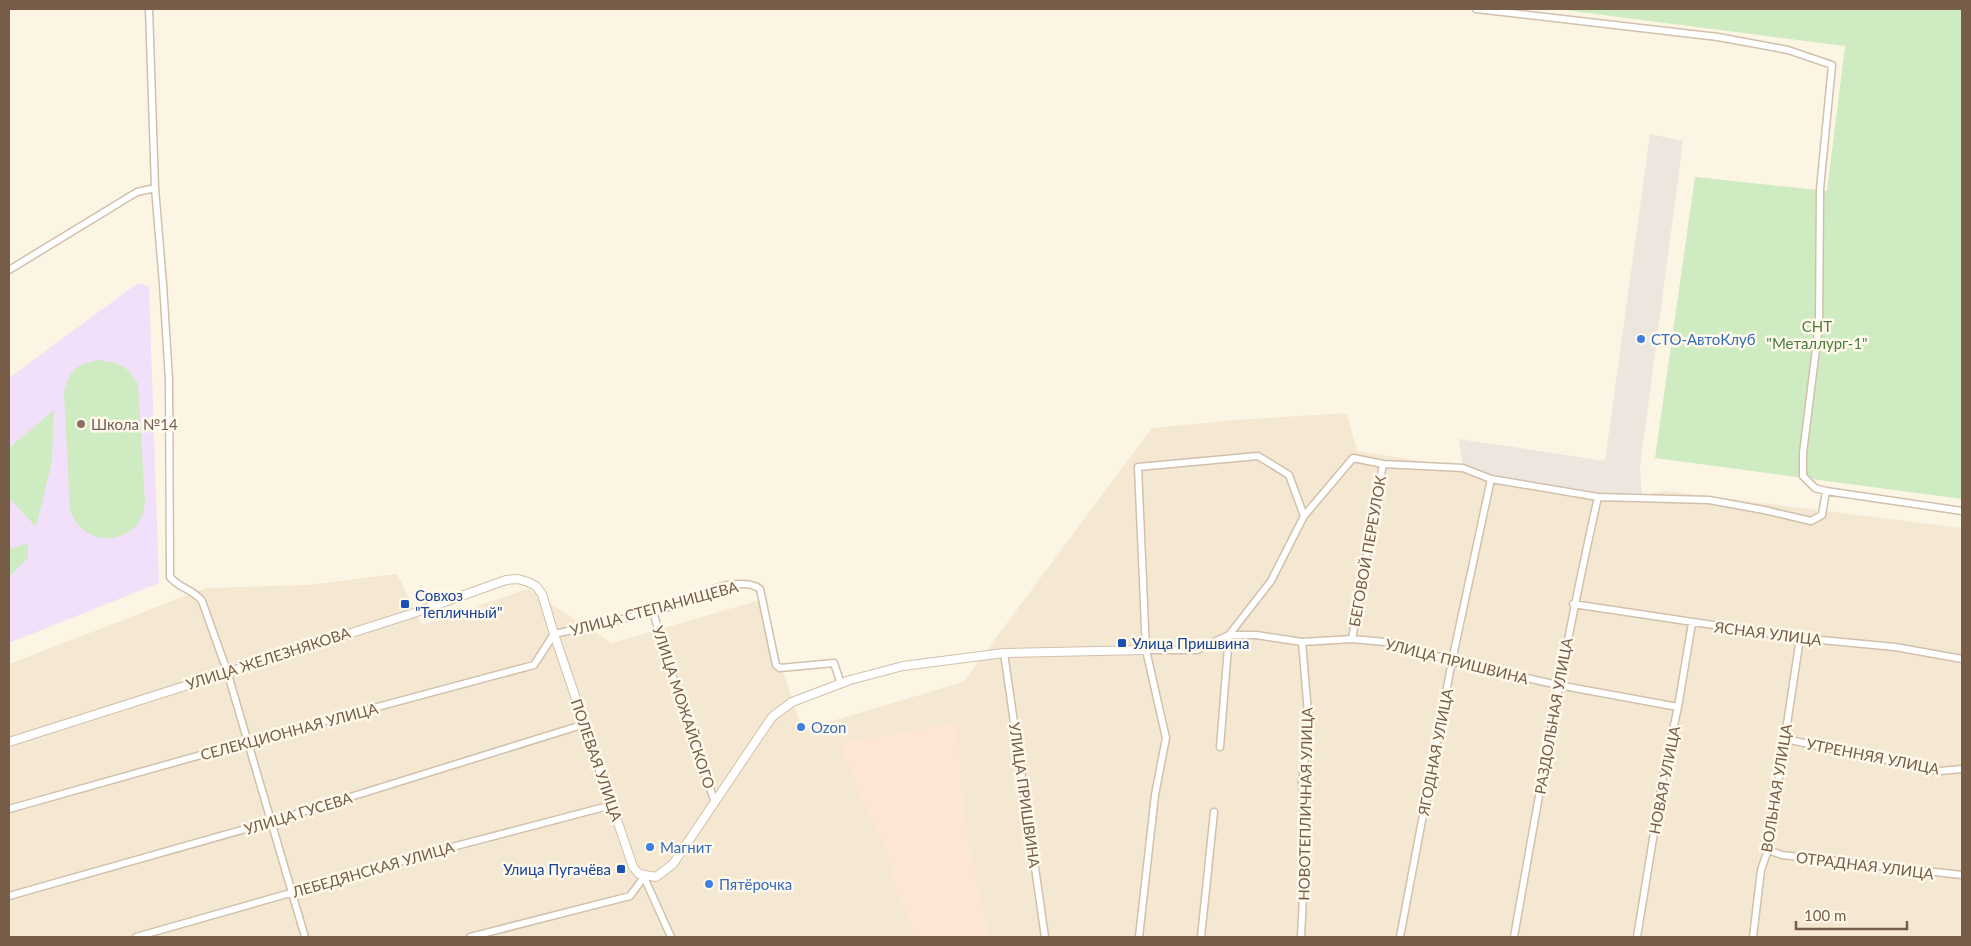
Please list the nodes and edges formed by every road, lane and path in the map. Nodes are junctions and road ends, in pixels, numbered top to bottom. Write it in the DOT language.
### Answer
graph roads {
  1 [pos="149,9"];
  2 [pos="1476,9"];
  3 [pos="155,188"];
  4 [pos="9,270"];
  5 [pos="1383,464"];
  6 [pos="1491,479"];
  7 [pos="1826,491"];
  8 [pos="1598,497"];
  9 [pos="1962,511"];
  10 [pos="1304,516"];
  11 [pos="528,582"];
  12 [pos="1574,604"];
  13 [pos="653,612"];
  14 [pos="1692,623"];
  15 [pos="554,634"];
  16 [pos="1229,636"];
  17 [pos="1800,638"];
  18 [pos="1352,639"];
  19 [pos="1302,642"];
  20 [pos="1146,650"];
  21 [pos="1004,653"];
  22 [pos="1962,659"];
  23 [pos="1452,661"];
  24 [pos="226,671"];
  25 [pos="841,684"];
  26 [pos="1558,685"];
  27 [pos="1678,707"];
  28 [pos="585,724"];
  29 [pos="1785,739"];
  30 [pos="9,742"];
  31 [pos="247,742"];
  32 [pos="1220,747"];
  33 [pos="1962,769"];
  34 [pos="714,803"];
  35 [pos="612,805"];
  36 [pos="9,809"];
  37 [pos="1214,812"];
  38 [pos="270,822"];
  39 [pos="1768,850"];
  40 [pos="1962,875"];
  41 [pos="644,876"];
  42 [pos="291,893"];
  43 [pos="9,896"];
  44 [pos="136,937"];
  45 [pos="305,937"];
  46 [pos="470,937"];
  47 [pos="671,937"];
  48 [pos="1045,937"];
  49 [pos="1138,937"];
  50 [pos="1201,937"];
  51 [pos="1301,937"];
  52 [pos="1400,937"];
  53 [pos="1514,937"];
  54 [pos="1637,937"];
  55 [pos="1753,937"];
  1 -- 3 [label="street"];
  2 -- 7 [label="street"];
  3 -- 4 [label="street"];
  3 -- 24 [label="street"];
  5 -- 6 [label="street"];
  5 -- 10 [label="street"];
  5 -- 18 [label="street, БЕГОВОЙ ПЕРЕУЛОК"];
  6 -- 8 [label="street"];
  6 -- 23 [label="street, ЯГОДНАЯ УЛИЦА"];
  7 -- 8 [label="street"];
  7 -- 9 [label="street"];
  8 -- 12 [label="street, РАЗДОЛЬНАЯ УЛИЦА"];
  10 -- 16 [label="street"];
  10 -- 20 [label="street"];
  11 -- 15 [label="street, ПОЛЕВАЯ УЛИЦА"];
  11 -- 24 [label="street, УЛИЦА ЖЕЛЕЗНЯКОВА"];
  12 -- 14 [label="street, ЯСНАЯ УЛИЦА"];
  12 -- 26 [label="street, РАЗДОЛЬНАЯ УЛИЦА"];
  13 -- 15 [label="street, УЛИЦА СТЕПАНИЩЕВА"];
  13 -- 25 [label="street, УЛИЦА СТЕПАНИЩЕВА"];
  13 -- 34 [label="street, УЛИЦА МОЖАЙСКОГО"];
  14 -- 17 [label="street, ЯСНАЯ УЛИЦА"];
  14 -- 27 [label="street, НОВАЯ УЛИЦА"];
  15 -- 28 [label="street, ПОЛЕВАЯ УЛИЦА"];
  15 -- 31 [label="street, СЕЛЕКЦИОННАЯ УЛИЦА"];
  16 -- 19 [label="street, УЛИЦА ПРИШВИНА"];
  16 -- 20 [label="street, УЛИЦА ПРИШВИНА"];
  16 -- 32 [label="street"];
  17 -- 22 [label="street, ЯСНАЯ УЛИЦА"];
  17 -- 29 [label="street, ВОЛЬНАЯ УЛИЦА"];
  18 -- 19 [label="street, УЛИЦА ПРИШВИНА"];
  18 -- 23 [label="street, УЛИЦА ПРИШВИНА"];
  19 -- 51 [label="street, НОВОТЕПЛИЧНАЯ УЛИЦА"];
  20 -- 21 [label="street, УЛИЦА ПРИШВИНА"];
  20 -- 49 [label="street"];
  21 -- 25 [label="street, УЛИЦА ПРИШВИНА"];
  21 -- 48 [label="street, УЛИЦА ПРИШВИНА"];
  23 -- 26 [label="street, УЛИЦА ПРИШВИНА"];
  23 -- 52 [label="street, ЯГОДНАЯ УЛИЦА"];
  24 -- 30 [label="street, УЛИЦА ЖЕЛЕЗНЯКОВА"];
  24 -- 31 [label="street"];
  25 -- 34 [label="street, УЛИЦА ПРИШВИНА"];
  26 -- 27 [label="street, УЛИЦА ПРИШВИНА"];
  26 -- 53 [label="street, РАЗДОЛЬНАЯ УЛИЦА"];
  27 -- 54 [label="street, НОВАЯ УЛИЦА"];
  28 -- 35 [label="street, ПОЛЕВАЯ УЛИЦА"];
  28 -- 38 [label="street, УЛИЦА ГУСЕВА"];
  29 -- 33 [label="street, УТРЕННЯЯ УЛИЦА"];
  29 -- 39 [label="street, ВОЛЬНАЯ УЛИЦА"];
  31 -- 36 [label="street, СЕЛЕКЦИОННАЯ УЛИЦА"];
  31 -- 38 [label="street"];
  34 -- 41 [label="street, УЛИЦА ПРИШВИНА"];
  35 -- 41 [label="street, ПОЛЕВАЯ УЛИЦА"];
  35 -- 42 [label="street, ЛЕБЕДЯНСКАЯ УЛИЦА"];
  37 -- 50 [label="street"];
  38 -- 42 [label="street"];
  38 -- 43 [label="street, УЛИЦА ГУСЕВА"];
  39 -- 40 [label="street, ОТРАДНАЯ УЛИЦА"];
  39 -- 55 [label="street, ВОЛЬНАЯ УЛИЦА"];
  41 -- 46 [label="street"];
  41 -- 47 [label="street, ПОЛЕВАЯ УЛИЦА"];
  42 -- 44 [label="street, ЛЕБЕДЯНСКАЯ УЛИЦА"];
  42 -- 45 [label="street"];
}
